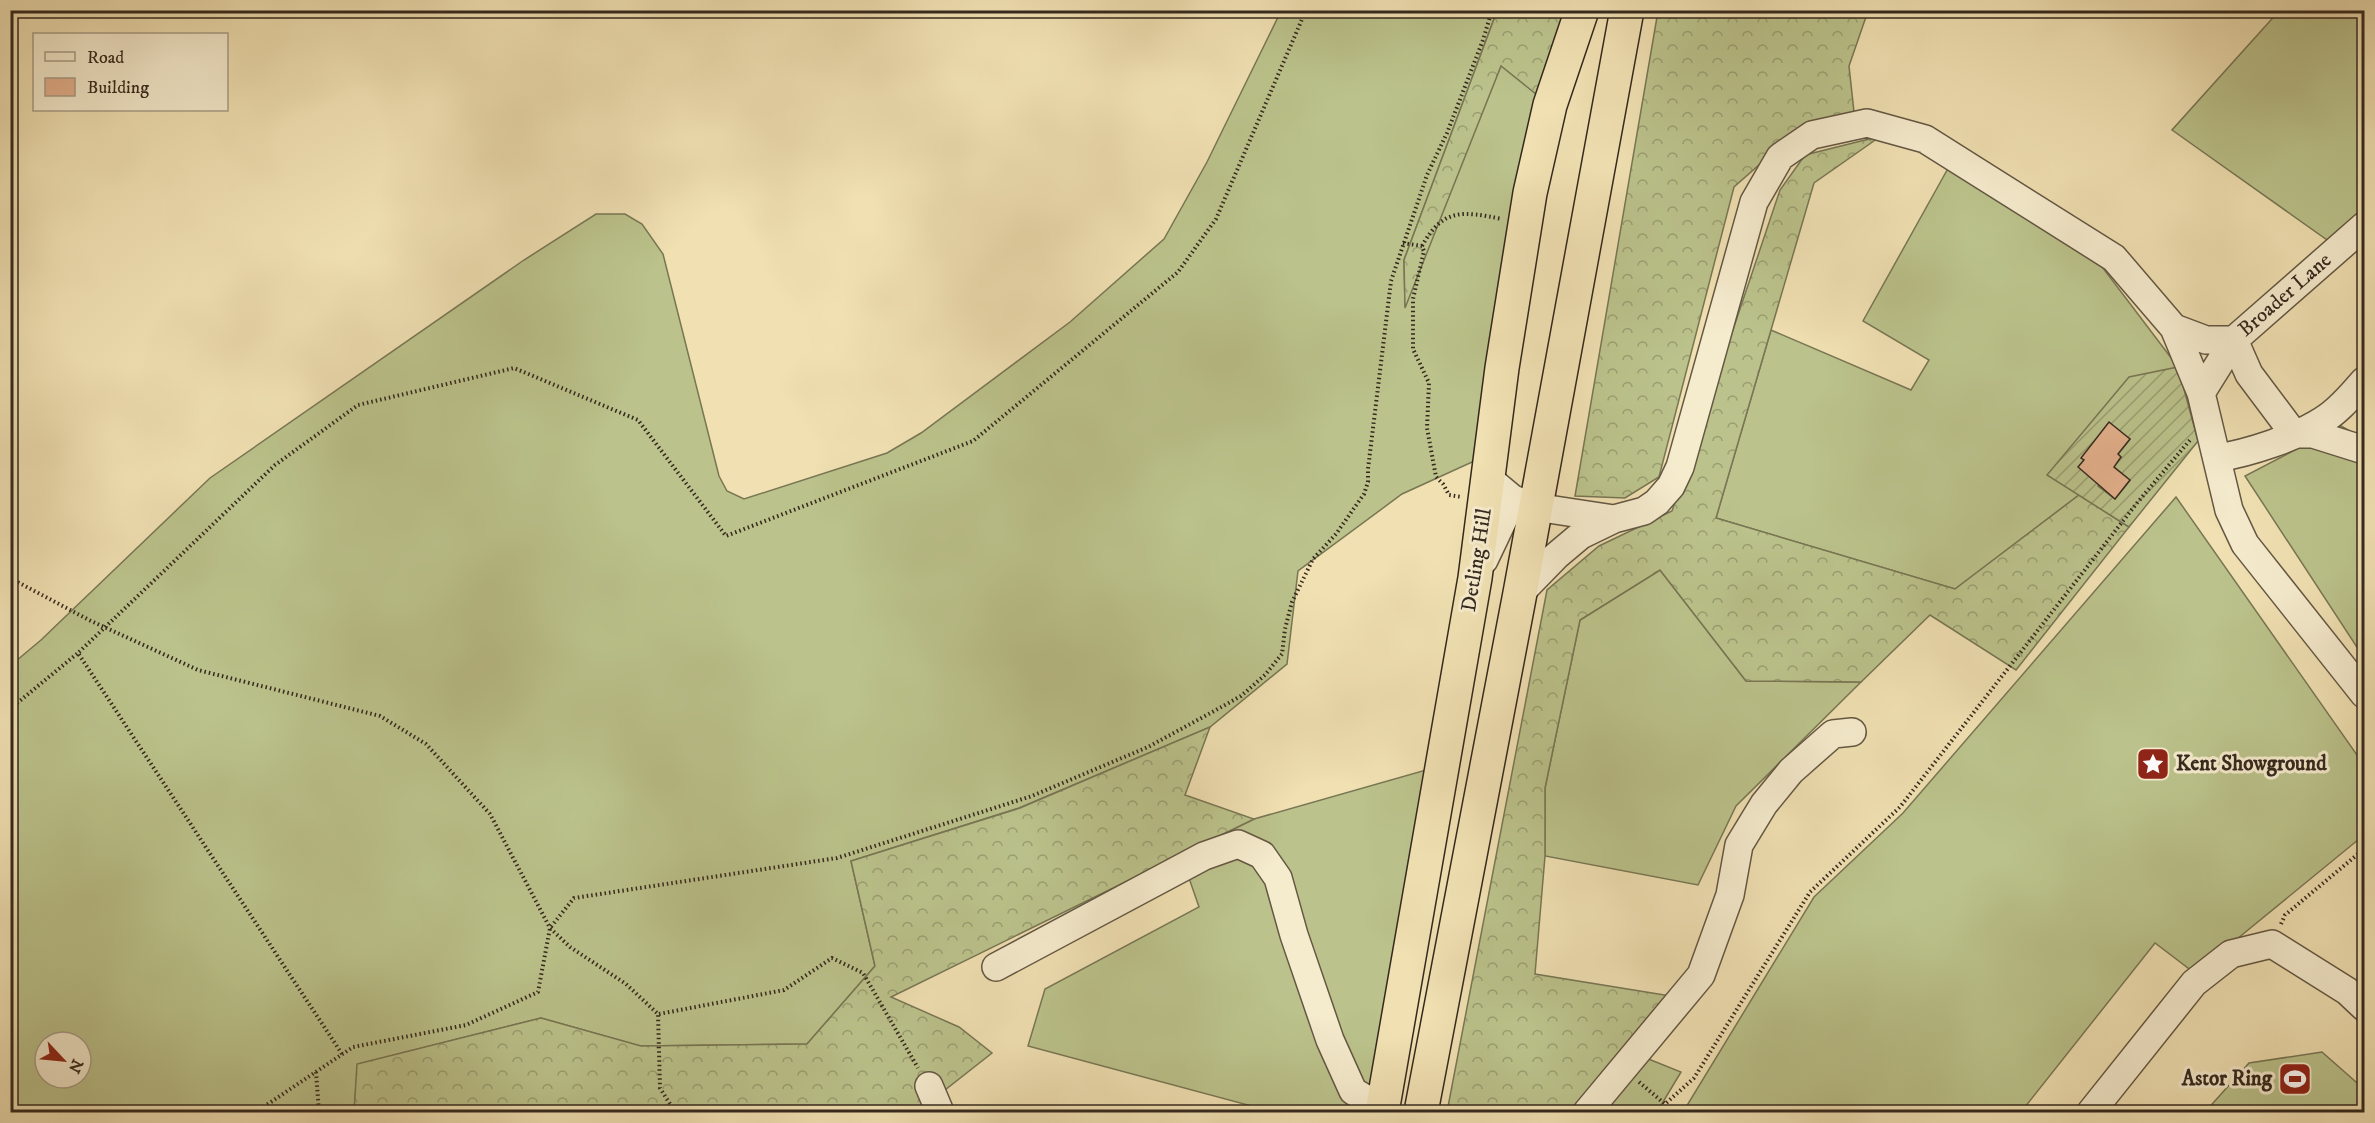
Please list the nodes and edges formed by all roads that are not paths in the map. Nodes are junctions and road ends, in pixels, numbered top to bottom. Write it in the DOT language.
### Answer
graph roads {
  1 [pos="1582,10"];
  2 [pos="1627,10"];
  3 [pos="2364,226"];
  4 [pos="2174,328"];
  5 [pos="2234,340"];
  6 [pos="2364,381"];
  7 [pos="2204,405"];
  8 [pos="2294,434"];
  9 [pos="2364,450"];
  10 [pos="2217,458"];
  11 [pos="1516,500"];
  12 [pos="1614,519"];
  13 [pos="1556,556"];
  14 [pos="1520,593"];
  15 [pos="2364,694"];
  16 [pos="1852,732"];
  17 [pos="996,967"];
  18 [pos="2364,1007"];
  19 [pos="929,1086"];
  20 [pos="1383,1111"];
  21 [pos="940,1113"];
  22 [pos="1421,1113"];
  23 [pos="1587,1113"];
  24 [pos="2091,1113"];
  1 -- 11 [label="highway, Detling Hill"];
  2 -- 11 [label="highway, Detling Hill"];
  3 -- 5 [label="street, Broader Lane"];
  4 -- 5 [label="street, Broader Lane"];
  4 -- 7 [label="street"];
  4 -- 12 [label="street"];
  5 -- 7 [label="street, Broader Lane"];
  5 -- 8 [label="street"];
  6 -- 8 [label="street"];
  7 -- 10 [label="street"];
  8 -- 9 [label="street"];
  8 -- 10 [label="street"];
  10 -- 15 [label="street"];
  11 -- 12 [label="street"];
  11 -- 13 [label="street"];
  11 -- 14 [label="highway, Detling Hill"];
  11 -- 20 [label="highway, Detling Hill"];
  12 -- 13 [label="street"];
  13 -- 14 [label="street"];
  14 -- 22 [label="highway, Detling Hill"];
  16 -- 23 [label="street"];
  17 -- 20 [label="street"];
  18 -- 24 [label="street"];
  19 -- 21 [label="street"];
}
